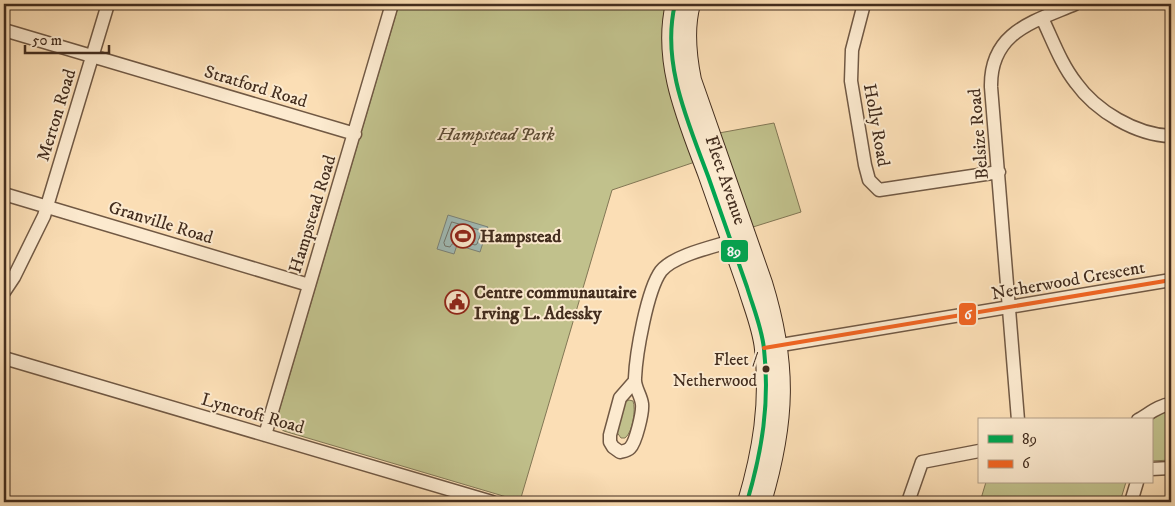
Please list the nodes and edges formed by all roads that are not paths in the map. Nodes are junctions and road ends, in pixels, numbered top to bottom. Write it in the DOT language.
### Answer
graph roads {
  1 [pos="108,4"];
  2 [pos="392,4"];
  3 [pos="675,4"];
  4 [pos="691,4"];
  5 [pos="864,4"];
  6 [pos="1076,4"];
  7 [pos="1042,18"];
  8 [pos="4,30"];
  9 [pos="92,56"];
  10 [pos="354,134"];
  11 [pos="1171,136"];
  12 [pos="999,172"];
  13 [pos="4,194"];
  14 [pos="47,207"];
  15 [pos="739,239"];
  16 [pos="1171,280"];
  17 [pos="309,285"];
  18 [pos="4,292"];
  19 [pos="1009,308"];
  20 [pos="771,347"];
  21 [pos="4,358"];
  22 [pos="634,382"];
  23 [pos="1171,404"];
  24 [pos="1018,418"];
  25 [pos="1141,418"];
  26 [pos="264,435"];
  27 [pos="978,451"];
  28 [pos="1171,468"];
  29 [pos="1152,469"];
  30 [pos="1136,484"];
  31 [pos="492,502"];
  32 [pos="747,502"];
  33 [pos="762,502"];
  34 [pos="908,502"];
  35 [pos="1131,502"];
  1 -- 9 [label="street, Merton Road"];
  2 -- 10 [label="street, Hampstead Road"];
  3 -- 15 [label="main road, Fleet Avenue"];
  4 -- 15 [label="main road, Fleet Avenue"];
  5 -- 12 [label="street, Holly Road"];
  6 -- 7 [label="street, Belsize Road"];
  7 -- 11 [label="street"];
  7 -- 12 [label="street, Belsize Road"];
  8 -- 9 [label="street, Stratford Road"];
  9 -- 10 [label="street, Stratford Road"];
  9 -- 14 [label="street, Merton Road"];
  10 -- 17 [label="street, Hampstead Road"];
  12 -- 19 [label="street, Belsize Road"];
  13 -- 14 [label="street, Granville Road"];
  14 -- 17 [label="street, Granville Road"];
  14 -- 18 [label="street, Merton Road"];
  15 -- 20 [label="main road, Fleet Avenue"];
  15 -- 22 [label="street"];
  16 -- 19 [label="street, Netherwood Crescent"];
  17 -- 26 [label="street, Hampstead Road"];
  19 -- 20 [label="street, Netherwood Crescent"];
  19 -- 24 [label="street, Belsize Road"];
  20 -- 32 [label="main road, Fleet Avenue"];
  20 -- 33 [label="main road, Fleet Avenue"];
  21 -- 26 [label="street, Lyncroft Road"];
  22 -- 22 [label="street"];
  23 -- 25 [label="street"];
  26 -- 31 [label="street, Lyncroft Road"];
  27 -- 34 [label="street"];
  28 -- 29 [label="street"];
  30 -- 35 [label="street"];
}
